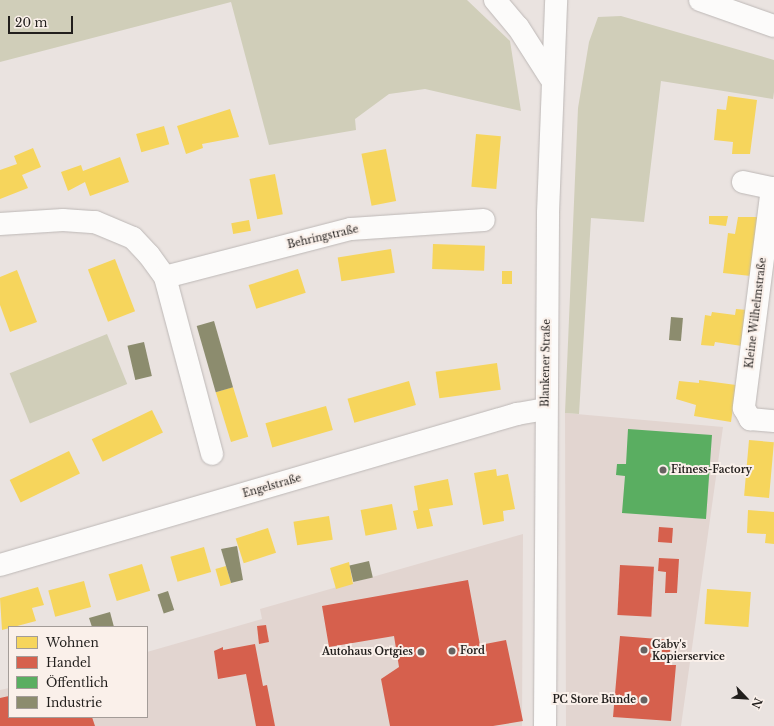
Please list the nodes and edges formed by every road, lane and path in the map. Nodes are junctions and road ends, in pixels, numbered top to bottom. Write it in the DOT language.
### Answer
graph roads {
  1 [pos="495,0"];
  2 [pos="556,0"];
  3 [pos="700,0"];
  4 [pos="774,26"];
  5 [pos="550,77"];
  6 [pos="743,182"];
  7 [pos="484,220"];
  8 [pos="0,224"];
  9 [pos="166,277"];
  10 [pos="546,409"];
  11 [pos="774,421"];
  12 [pos="212,454"];
  13 [pos="0,566"];
  14 [pos="545,726"];
  1 -- 5 [label="street"];
  2 -- 5 [label="street, Blankener Straße"];
  3 -- 4 [label="street"];
  5 -- 10 [label="street, Blankener Straße"];
  6 -- 11 [label="street, Kleine Wilhelmstraße"];
  7 -- 9 [label="street, Behringstraße"];
  8 -- 9 [label="street"];
  9 -- 12 [label="street"];
  10 -- 13 [label="street, Engelstraße"];
  10 -- 14 [label="street, Blankener Straße"];
}
